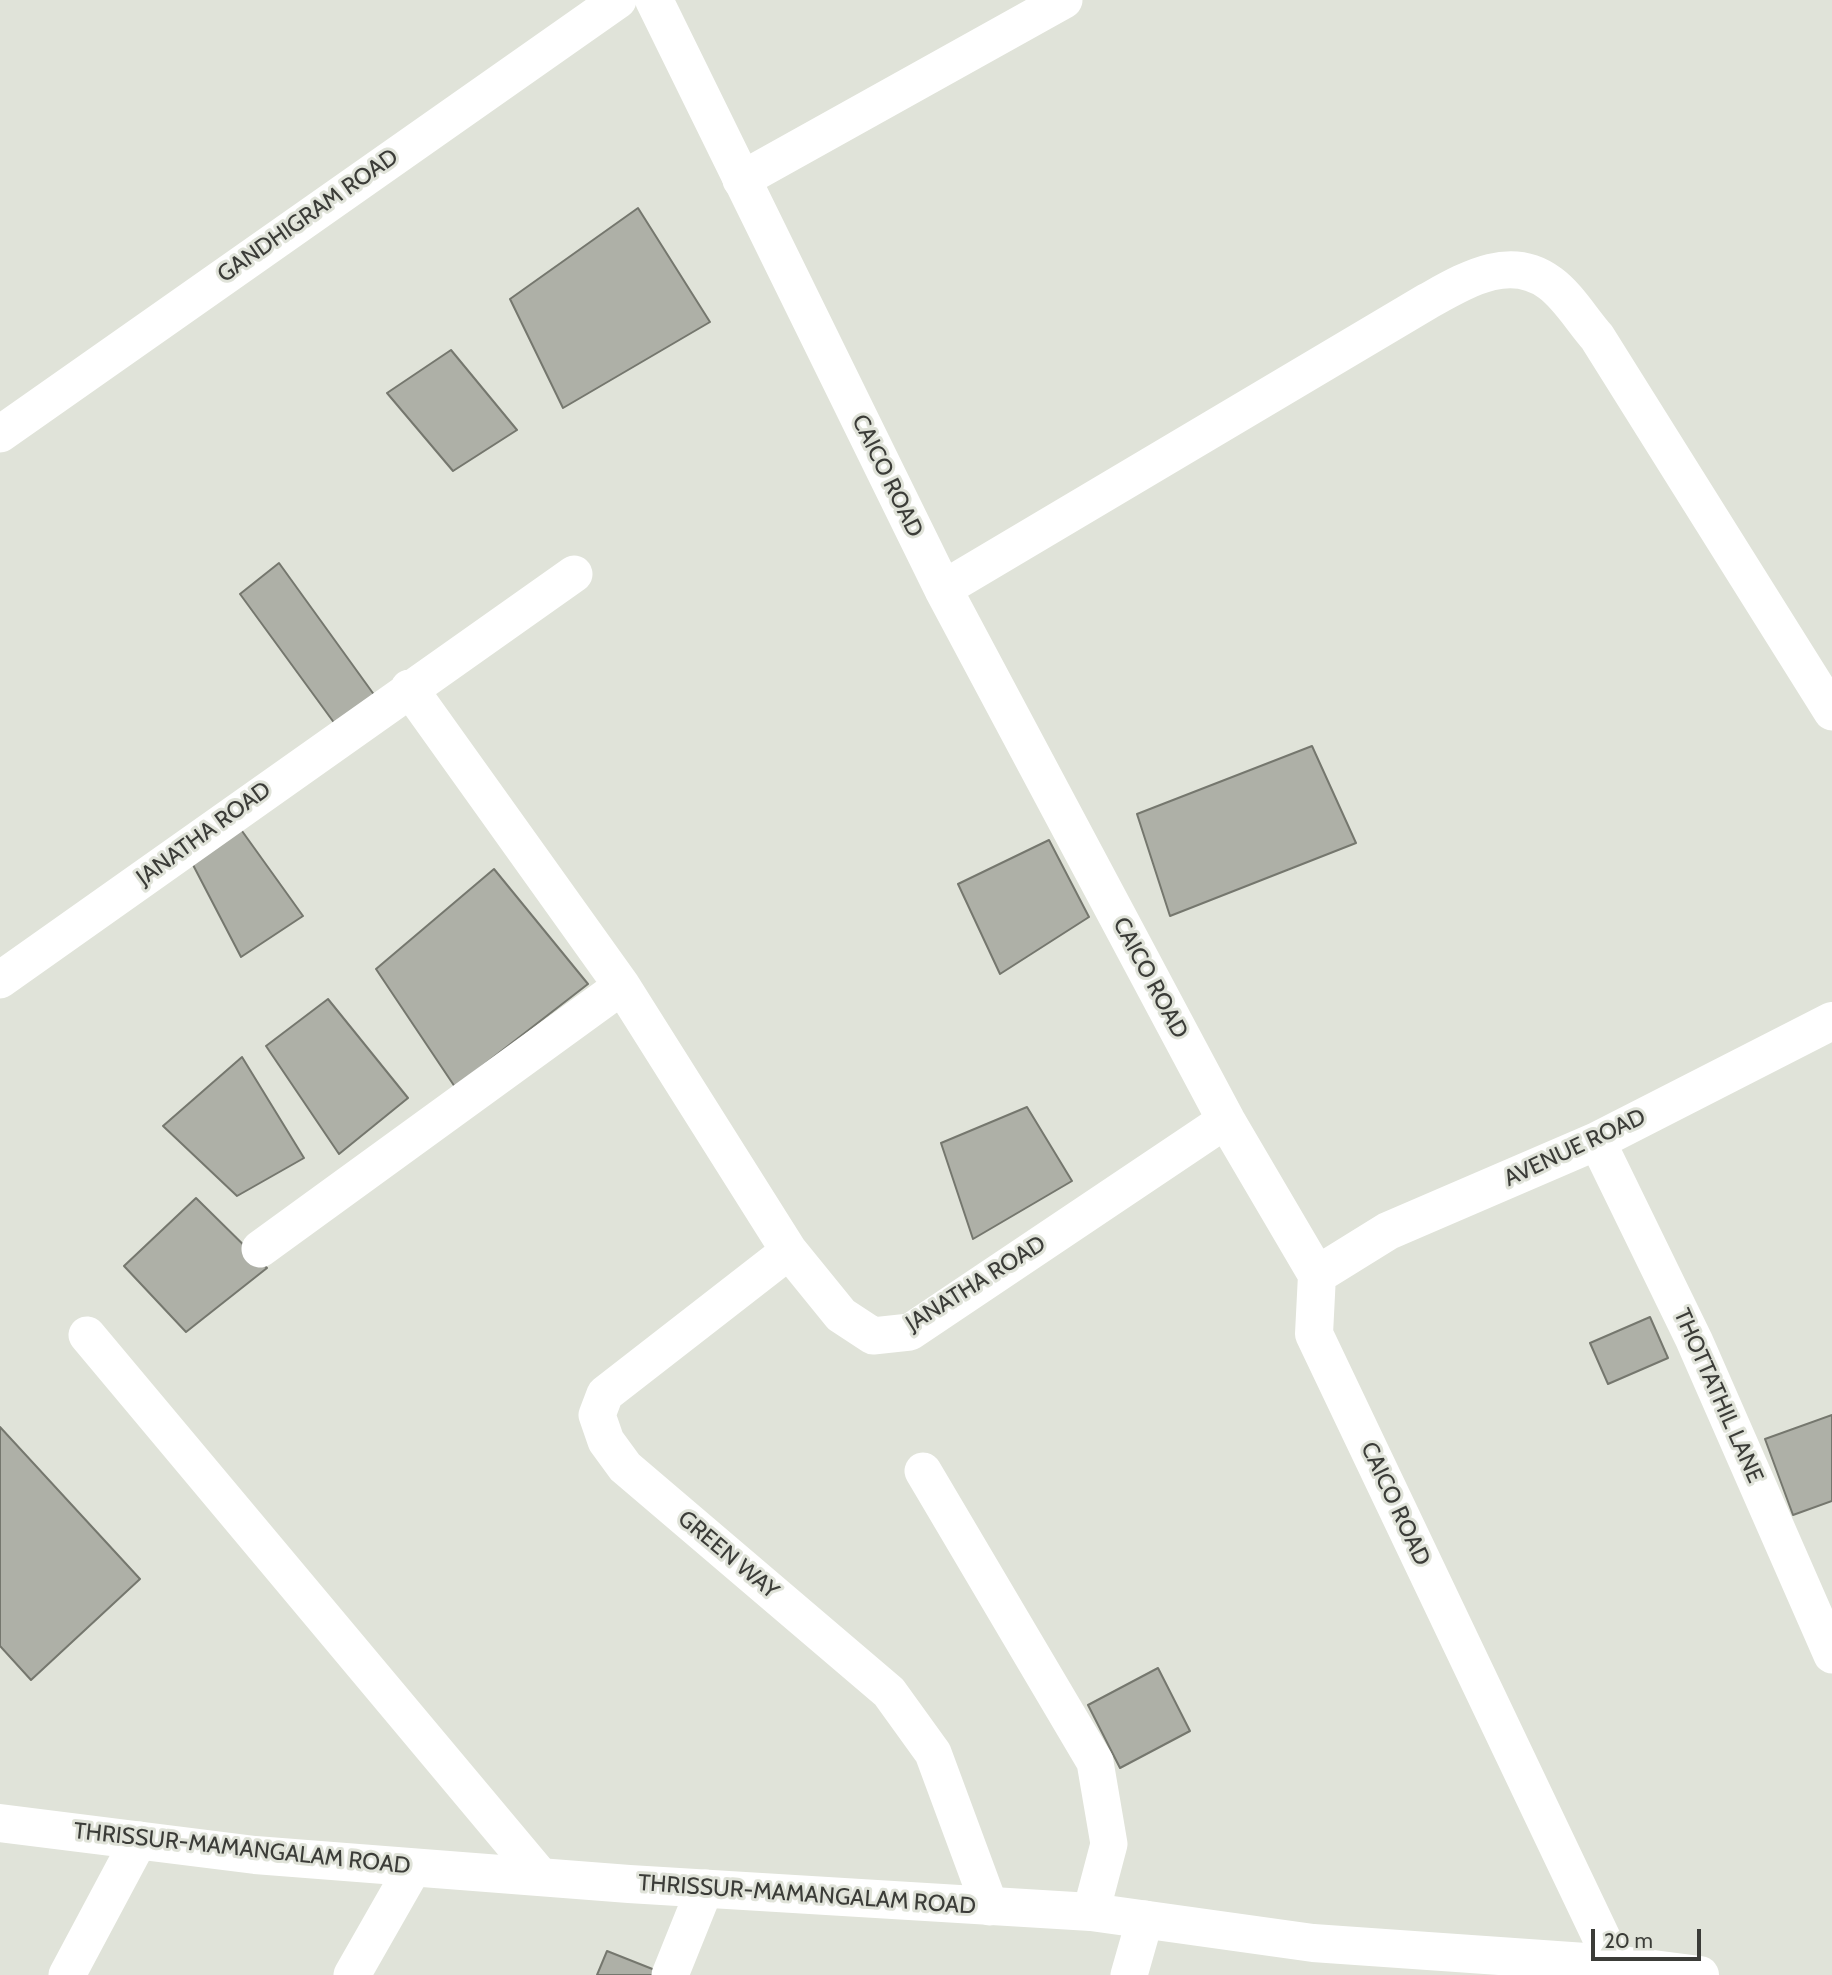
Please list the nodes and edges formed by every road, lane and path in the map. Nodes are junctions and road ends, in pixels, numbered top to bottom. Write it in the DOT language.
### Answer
graph roads {
  1 [pos="618,0"];
  2 [pos="654,0"];
  3 [pos="1064,0"];
  4 [pos="741,180"];
  5 [pos="0,433"];
  6 [pos="574,574"];
  7 [pos="943,589"];
  8 [pos="409,688"];
  9 [pos="1832,712"];
  10 [pos="0,980"];
  11 [pos="622,986"];
  12 [pos="1832,1021"];
  13 [pos="1226,1120"];
  14 [pos="1597,1141"];
  15 [pos="260,1249"];
  16 [pos="789,1251"];
  17 [pos="1317,1275"];
  18 [pos="87,1335"];
  19 [pos="923,1471"];
  20 [pos="1832,1655"];
  21 [pos="0,1822"];
  22 [pos="139,1840"];
  23 [pos="413,1868"];
  24 [pos="541,1877"];
  25 [pos="705,1888"];
  26 [pos="990,1907"];
  27 [pos="1091,1912"];
  28 [pos="1145,1919"];
  29 [pos="1616,1969"];
  30 [pos="67,1975"];
  31 [pos="352,1975"];
  32 [pos="670,1975"];
  33 [pos="1129,1975"];
  34 [pos="1700,1975"];
  1 -- 5 [label="street, GANDHIGRAM ROAD"];
  2 -- 4 [label="street, CAICO ROAD"];
  3 -- 4 [label="street"];
  4 -- 7 [label="street, CAICO ROAD"];
  6 -- 8 [label="street, JANATHA ROAD"];
  7 -- 9 [label="street"];
  7 -- 13 [label="street, CAICO ROAD"];
  8 -- 10 [label="street, JANATHA ROAD"];
  8 -- 11 [label="street, JANATHA ROAD"];
  11 -- 15 [label="street"];
  11 -- 16 [label="street, JANATHA ROAD"];
  12 -- 14 [label="street, AVENUE ROAD"];
  13 -- 16 [label="street, JANATHA ROAD"];
  13 -- 17 [label="street, CAICO ROAD"];
  14 -- 17 [label="street, AVENUE ROAD"];
  14 -- 20 [label="street, THOTTATHIL LANE"];
  16 -- 26 [label="street, GREEN WAY"];
  17 -- 29 [label="street, CAICO ROAD"];
  18 -- 24 [label="street"];
  19 -- 27 [label="street"];
  21 -- 22 [label="street, THRISSUR-MAMANGALAM ROAD"];
  22 -- 23 [label="street, THRISSUR-MAMANGALAM ROAD"];
  22 -- 30 [label="street"];
  23 -- 24 [label="street, THRISSUR-MAMANGALAM ROAD"];
  23 -- 31 [label="street"];
  24 -- 25 [label="street, THRISSUR-MAMANGALAM ROAD"];
  25 -- 26 [label="street, THRISSUR-MAMANGALAM ROAD"];
  25 -- 32 [label="street"];
  26 -- 27 [label="street, THRISSUR-MAMANGALAM ROAD"];
  27 -- 28 [label="street, THRISSUR-MAMANGALAM ROAD"];
  28 -- 29 [label="street, THRISSUR-MAMANGALAM ROAD"];
  28 -- 33 [label="street"];
  29 -- 34 [label="street, THRISSUR-MAMANGALAM ROAD"];
}
